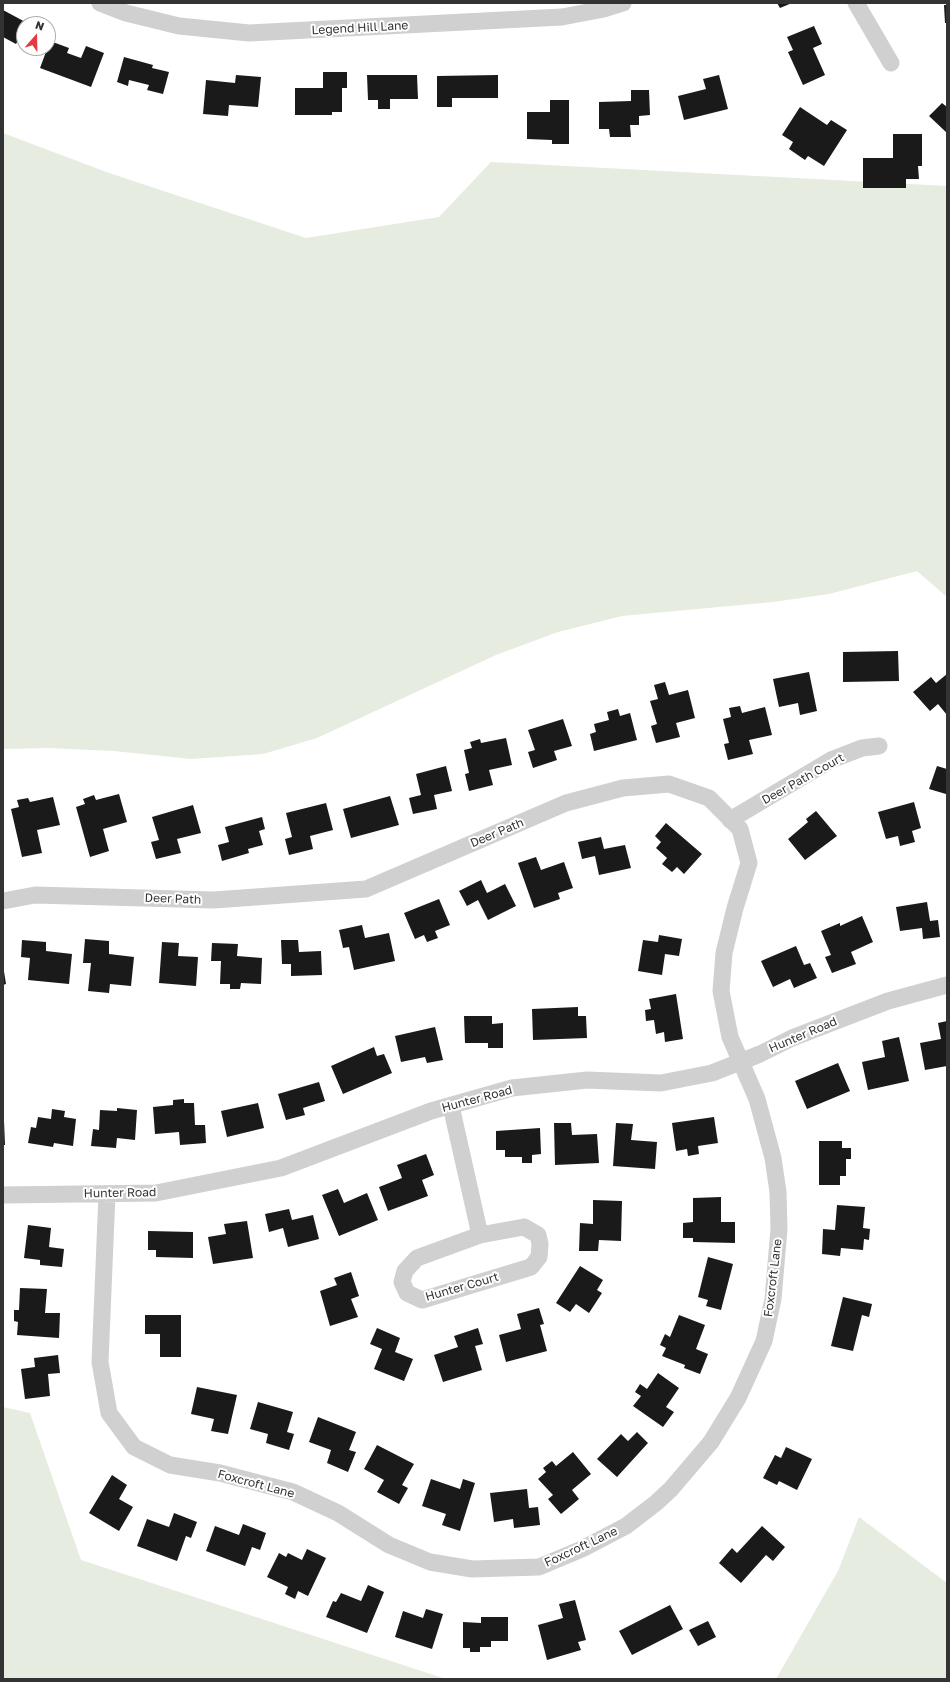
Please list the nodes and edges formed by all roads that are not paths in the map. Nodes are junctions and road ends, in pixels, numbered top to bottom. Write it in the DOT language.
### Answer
graph roads {
  1 [pos="100,3"];
  2 [pos="623,3"];
  3 [pos="856,3"];
  4 [pos="891,63"];
  5 [pos="879,746"];
  6 [pos="730,820"];
  7 [pos="3,901"];
  8 [pos="947,985"];
  9 [pos="740,1062"];
  10 [pos="451,1106"];
  11 [pos="107,1194"];
  12 [pos="3,1196"];
  13 [pos="480,1235"];
  1 -- 2 [label="street, Legend Hill Lane"];
  3 -- 4 [label="street"];
  5 -- 6 [label="street, Deer Path Court"];
  6 -- 7 [label="street, Deer Path"];
  6 -- 9 [label="street, Deer Path"];
  8 -- 9 [label="street, Hunter Road"];
  9 -- 10 [label="street, Hunter Road"];
  9 -- 11 [label="street, Foxcroft Lane"];
  10 -- 11 [label="street, Hunter Road"];
  10 -- 13 [label="street"];
  11 -- 12 [label="street, Hunter Road"];
  13 -- 13 [label="street, Hunter Court"];
}
